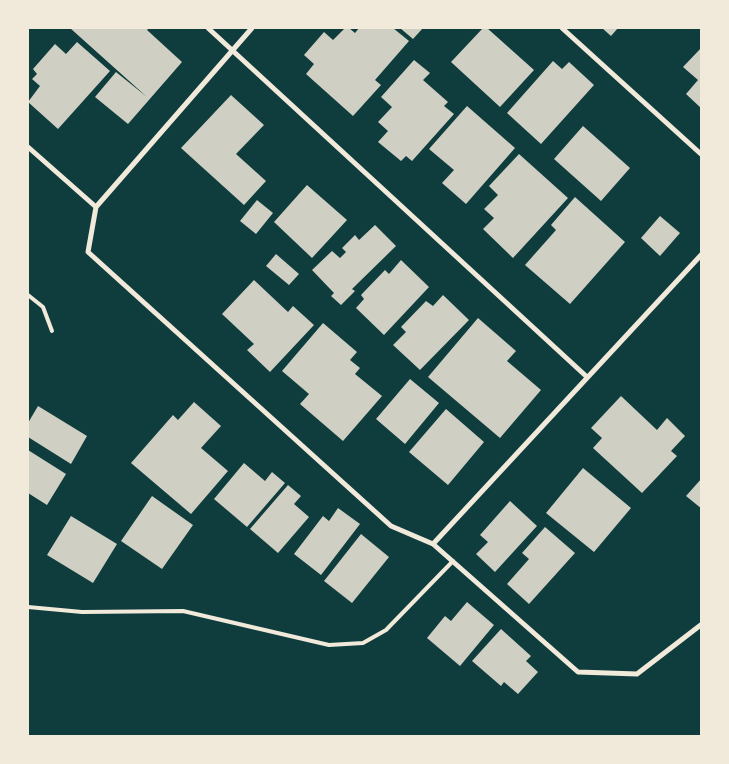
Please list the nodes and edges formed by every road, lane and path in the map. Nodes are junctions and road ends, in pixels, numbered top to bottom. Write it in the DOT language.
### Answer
graph roads {
  1 [pos="208,28"];
  2 [pos="252,28"];
  3 [pos="562,28"];
  4 [pos="232,50"];
  5 [pos="28,147"];
  6 [pos="702,156"];
  7 [pos="96,207"];
  8 [pos="702,254"];
  9 [pos="28,295"];
  10 [pos="52,331"];
  11 [pos="587,377"];
  12 [pos="434,544"];
  13 [pos="453,560"];
  14 [pos="28,607"];
  15 [pos="702,624"];
  1 -- 4 [label="street"];
  2 -- 4 [label="street"];
  3 -- 6 [label="street"];
  4 -- 7 [label="street"];
  4 -- 11 [label="street"];
  5 -- 7 [label="street"];
  7 -- 12 [label="street"];
  8 -- 11 [label="street"];
  9 -- 10 [label="lane"];
  11 -- 12 [label="street"];
  12 -- 13 [label="street"];
  13 -- 14 [label="lane"];
  13 -- 15 [label="street"];
}
